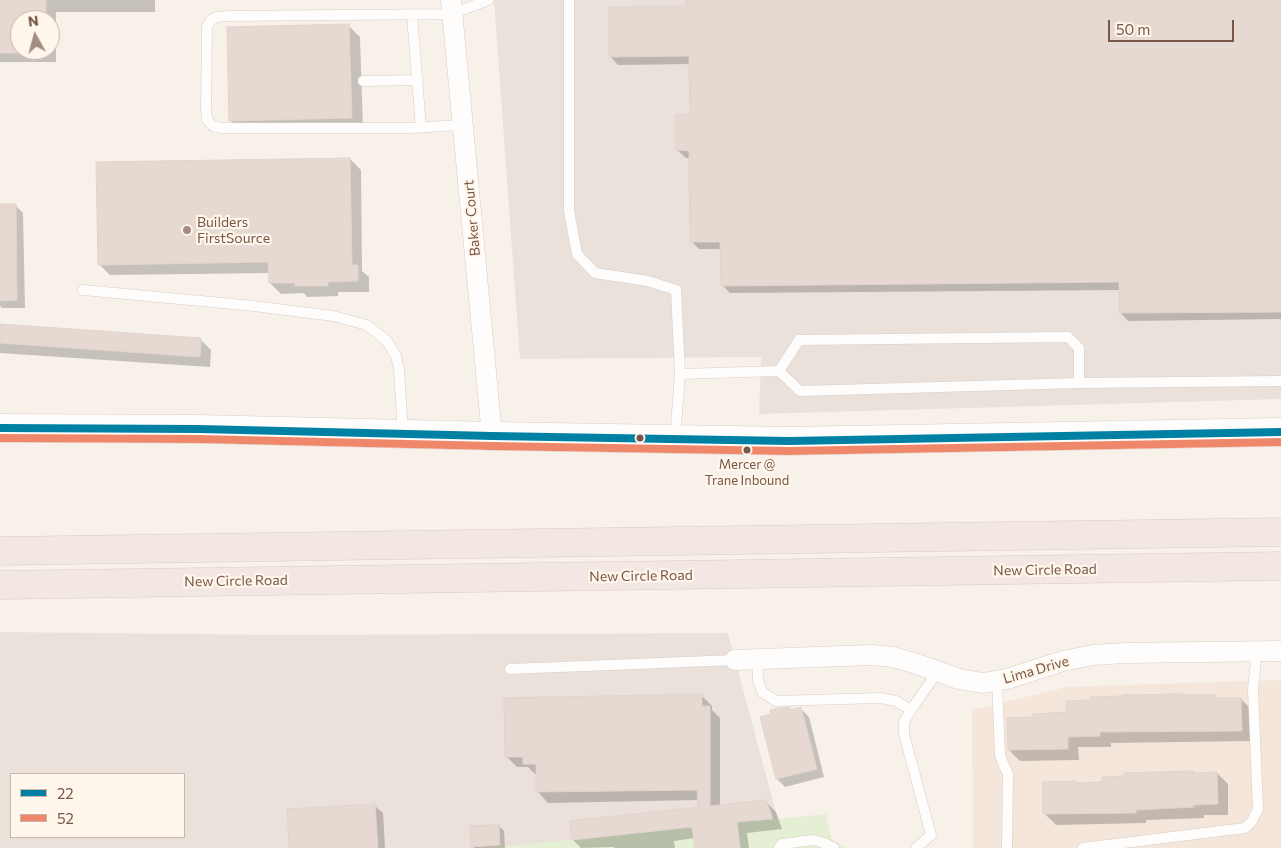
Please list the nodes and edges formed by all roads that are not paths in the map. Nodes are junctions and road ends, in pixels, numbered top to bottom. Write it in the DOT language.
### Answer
graph roads {
  1 [pos="488,0"];
  2 [pos="569,0"];
  3 [pos="452,7"];
  4 [pos="412,15"];
  5 [pos="418,80"];
  6 [pos="364,81"];
  7 [pos="464,125"];
  8 [pos="421,128"];
  9 [pos="83,290"];
  10 [pos="779,371"];
  11 [pos="680,374"];
  12 [pos="1281,381"];
  13 [pos="1079,383"];
  14 [pos="0,428"];
  15 [pos="1281,432"];
  16 [pos="403,434"];
  17 [pos="492,436"];
  18 [pos="675,439"];
  19 [pos="1281,532"];
  20 [pos="0,551"];
  21 [pos="1281,566"];
  22 [pos="0,585"];
  23 [pos="1257,651"];
  24 [pos="1281,651"];
  25 [pos="757,659"];
  26 [pos="735,660"];
  27 [pos="510,669"];
  28 [pos="938,671"];
  29 [pos="997,681"];
  30 [pos="910,710"];
  31 [pos="778,848"];
  32 [pos="834,848"];
  33 [pos="916,848"];
  34 [pos="1006,848"];
  35 [pos="1083,848"];
  1 -- 3 [label="lane"];
  2 -- 11 [label="lane"];
  3 -- 4 [label="lane"];
  3 -- 7 [label="street, Baker Court"];
  4 -- 5 [label="lane"];
  4 -- 8 [label="lane"];
  5 -- 6 [label="lane"];
  5 -- 8 [label="lane"];
  7 -- 8 [label="lane"];
  7 -- 17 [label="street, Baker Court"];
  9 -- 16 [label="lane"];
  10 -- 11 [label="lane"];
  10 -- 13 [label="lane"];
  10 -- 13 [label="lane"];
  11 -- 18 [label="lane"];
  12 -- 13 [label="lane"];
  14 -- 16 [label="street"];
  15 -- 18 [label="street"];
  16 -- 17 [label="street"];
  17 -- 18 [label="street"];
  19 -- 20 [label="highway"];
  21 -- 22 [label="highway, New Circle Road"];
  23 -- 24 [label="street, Lima Drive"];
  23 -- 29 [label="street, Lima Drive"];
  23 -- 35 [label="lane"];
  25 -- 26 [label="street, Lima Drive"];
  25 -- 28 [label="street, Lima Drive"];
  25 -- 30 [label="lane"];
  26 -- 27 [label="lane"];
  28 -- 29 [label="street, Lima Drive"];
  28 -- 30 [label="lane"];
  29 -- 34 [label="lane"];
  30 -- 33 [label="lane"];
  31 -- 32 [label="lane"];
}
